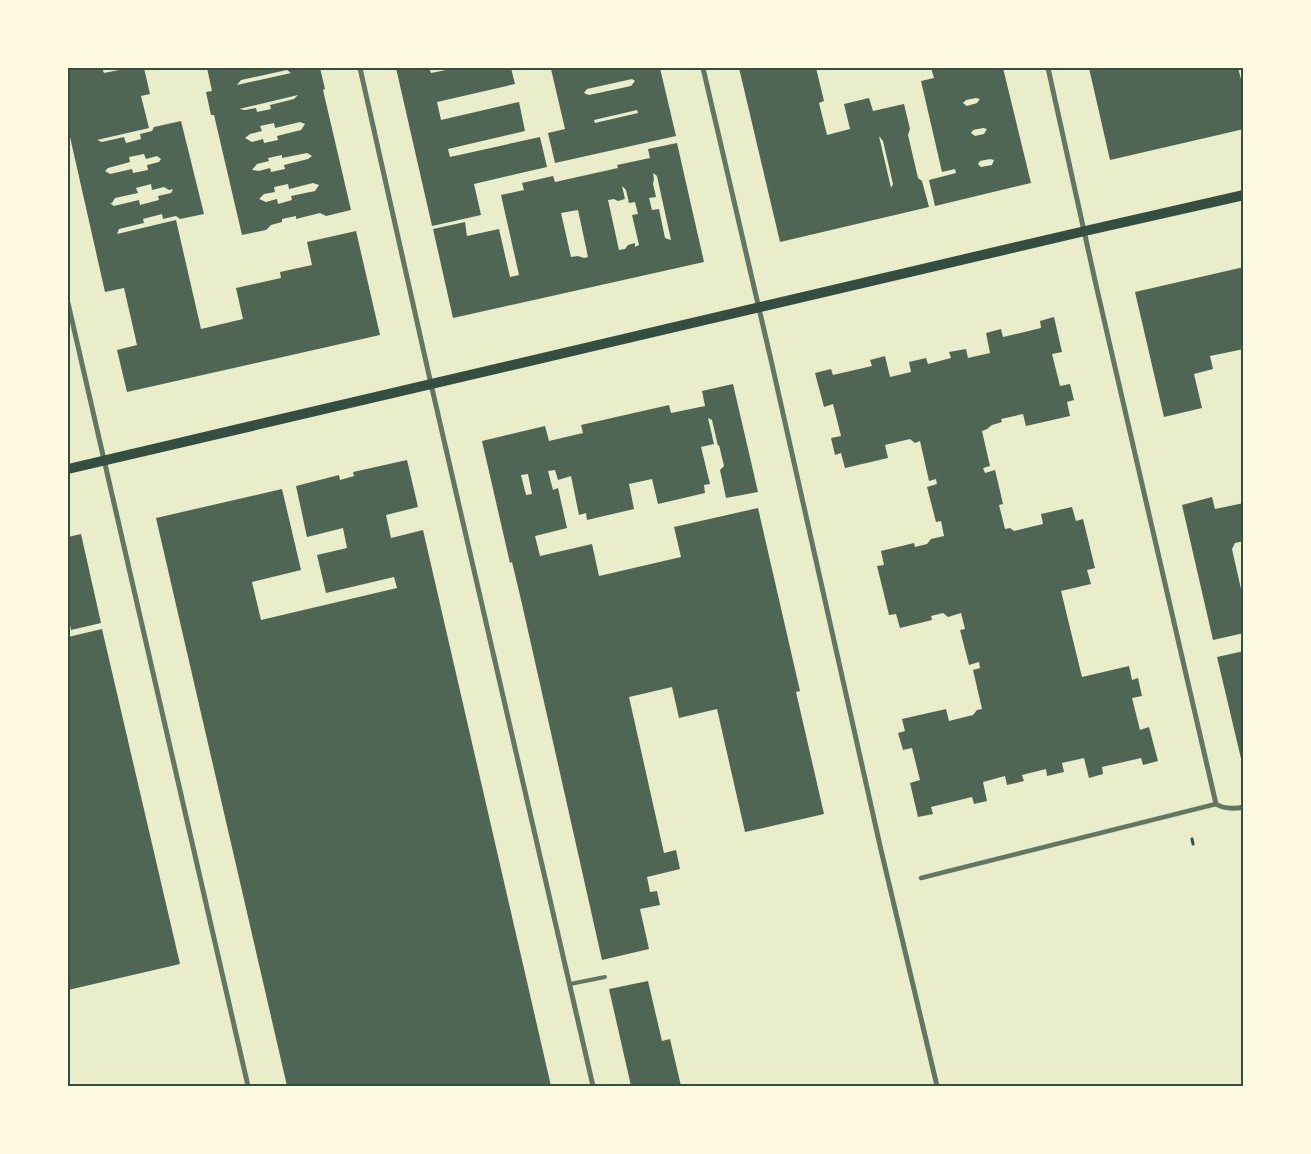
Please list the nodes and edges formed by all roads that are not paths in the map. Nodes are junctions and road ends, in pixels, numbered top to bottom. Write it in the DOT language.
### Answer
graph roads {
  1 [pos="360,68"];
  2 [pos="703,68"];
  3 [pos="1048,68"];
  4 [pos="1244,195"];
  5 [pos="1085,231"];
  6 [pos="68,303"];
  7 [pos="759,307"];
  8 [pos="431,384"];
  9 [pos="104,460"];
  10 [pos="68,469"];
  11 [pos="1216,804"];
  12 [pos="1244,807"];
  13 [pos="921,878"];
  14 [pos="605,977"];
  15 [pos="570,984"];
  16 [pos="248,1086"];
  17 [pos="593,1086"];
  18 [pos="937,1086"];
  1 -- 8 [label="street"];
  2 -- 7 [label="street"];
  3 -- 5 [label="street"];
  4 -- 5 [label="main road"];
  5 -- 7 [label="main road"];
  5 -- 11 [label="street"];
  6 -- 9 [label="street"];
  7 -- 8 [label="main road"];
  7 -- 18 [label="street"];
  8 -- 9 [label="main road"];
  8 -- 15 [label="street"];
  9 -- 10 [label="main road"];
  9 -- 16 [label="street"];
  11 -- 12 [label="street"];
  11 -- 13 [label="street"];
  14 -- 15 [label="lane"];
  15 -- 17 [label="street"];
}
